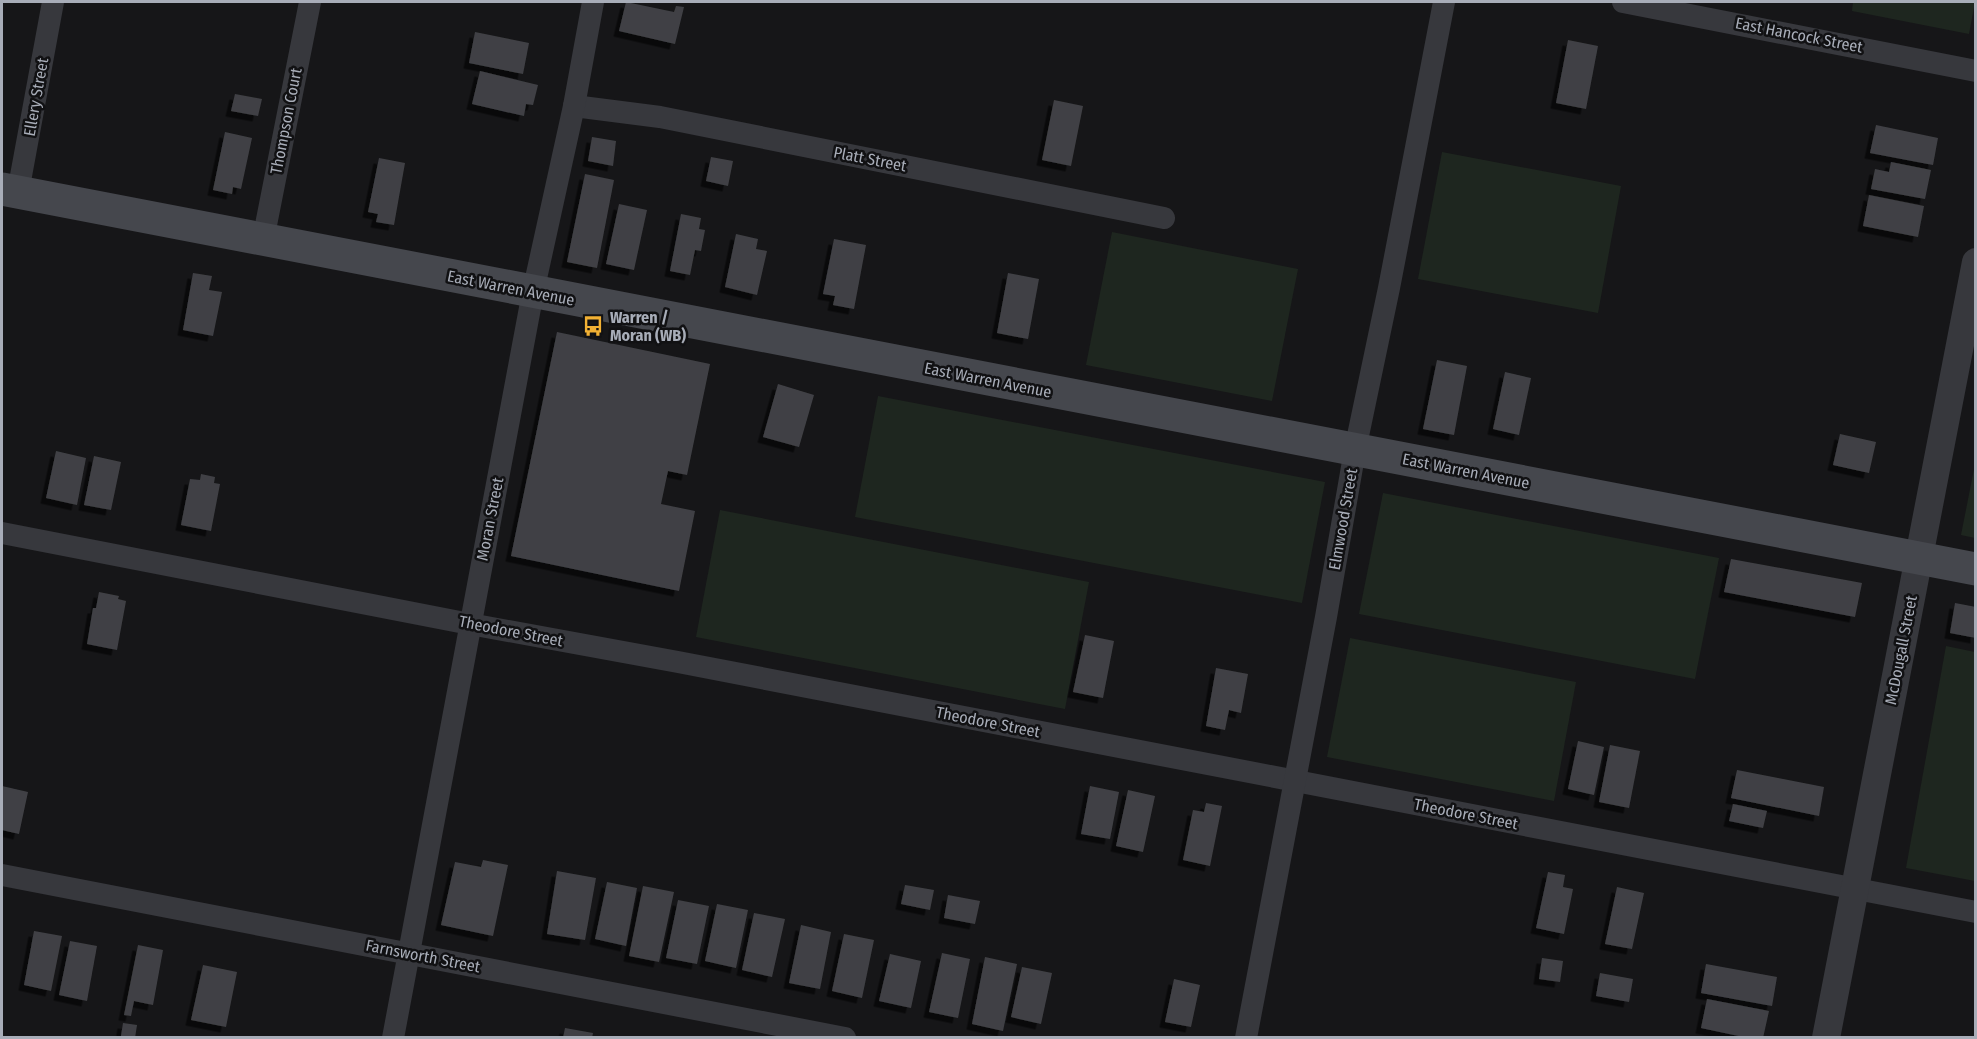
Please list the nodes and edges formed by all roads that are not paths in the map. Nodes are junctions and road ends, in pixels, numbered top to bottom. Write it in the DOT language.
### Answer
graph roads {
  1 [pos="53,2"];
  2 [pos="310,2"];
  3 [pos="593,2"];
  4 [pos="1444,2"];
  5 [pos="1623,2"];
  6 [pos="1976,71"];
  7 [pos="574,106"];
  8 [pos="10,191"];
  9 [pos="1164,218"];
  10 [pos="263,240"];
  11 [pos="1976,262"];
  12 [pos="533,292"];
  13 [pos="1355,450"];
  14 [pos="2,533"];
  15 [pos="1919,558"];
  16 [pos="1976,569"];
  17 [pos="470,624"];
  18 [pos="1295,781"];
  19 [pos="2,875"];
  20 [pos="1855,889"];
  21 [pos="1976,912"];
  22 [pos="408,953"];
  23 [pos="393,1038"];
  24 [pos="845,1038"];
  25 [pos="1246,1038"];
  26 [pos="1826,1038"];
  1 -- 8 [label="street, Ellery Street"];
  2 -- 10 [label="street, Thompson Court"];
  3 -- 7 [label="street, Moran Street"];
  4 -- 13 [label="street, Elmwood Street"];
  5 -- 6 [label="street, East Hancock Street"];
  7 -- 9 [label="street, Platt Street"];
  7 -- 12 [label="street, Moran Street"];
  8 -- 10 [label="main road, East Warren Avenue"];
  10 -- 12 [label="main road, East Warren Avenue"];
  11 -- 15 [label="street, McDougall Street"];
  12 -- 13 [label="main road, East Warren Avenue"];
  12 -- 17 [label="street, Moran Street"];
  13 -- 15 [label="main road, East Warren Avenue"];
  13 -- 18 [label="street, Elmwood Street"];
  14 -- 17 [label="street, Theodore Street"];
  15 -- 16 [label="main road, East Warren Avenue"];
  15 -- 20 [label="street, McDougall Street"];
  17 -- 18 [label="street, Theodore Street"];
  17 -- 22 [label="street, Moran Street"];
  18 -- 20 [label="street, Theodore Street"];
  18 -- 25 [label="street, Elmwood Street"];
  19 -- 22 [label="street, Farnsworth Street"];
  20 -- 21 [label="street, Theodore Street"];
  20 -- 26 [label="street, McDougall Street"];
  22 -- 23 [label="street, Moran Street"];
  22 -- 24 [label="street, Farnsworth Street"];
}
